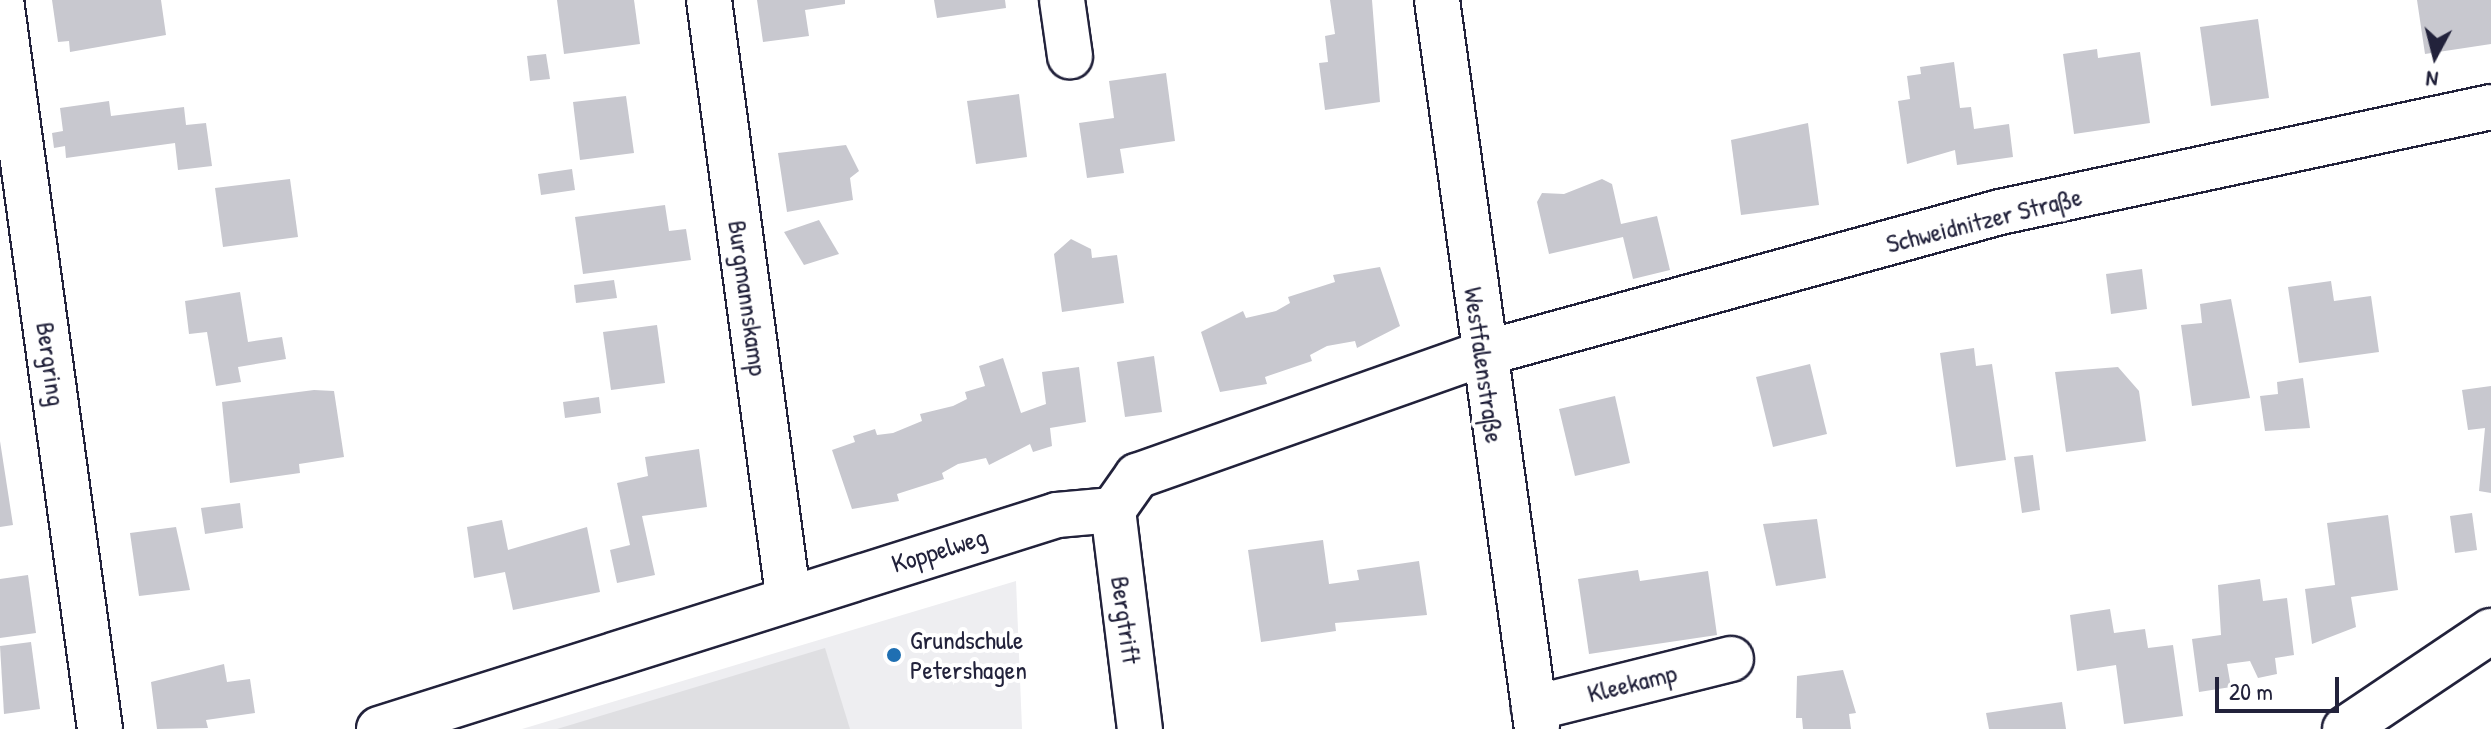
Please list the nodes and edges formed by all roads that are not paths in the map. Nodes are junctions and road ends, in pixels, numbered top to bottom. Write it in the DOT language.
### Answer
graph roads {
  1 [pos="1,0"];
  2 [pos="709,0"];
  3 [pos="1062,0"];
  4 [pos="1437,0"];
  5 [pos="1070,56"];
  6 [pos="2491,107"];
  7 [pos="1482,354"];
  8 [pos="1113,510"];
  9 [pos="788,595"];
  10 [pos="2491,631"];
  11 [pos="1731,659"];
  12 [pos="1535,718"];
  13 [pos="100,729"];
  14 [pos="379,729"];
  15 [pos="1140,729"];
  16 [pos="2345,729"];
  1 -- 13 [label="street, Bergring"];
  2 -- 9 [label="street, Burgmannskamp"];
  3 -- 5 [label="street"];
  4 -- 7 [label="street, Westfalenstraße"];
  6 -- 7 [label="street, Schweidnitzer Straße"];
  7 -- 8 [label="street"];
  7 -- 12 [label="street, Westfalenstraße"];
  8 -- 9 [label="street, Koppelweg"];
  8 -- 15 [label="street, Bergtrift"];
  9 -- 14 [label="street, Koppelweg"];
  10 -- 16 [label="street"];
  11 -- 12 [label="street, Kleekamp"];
}
